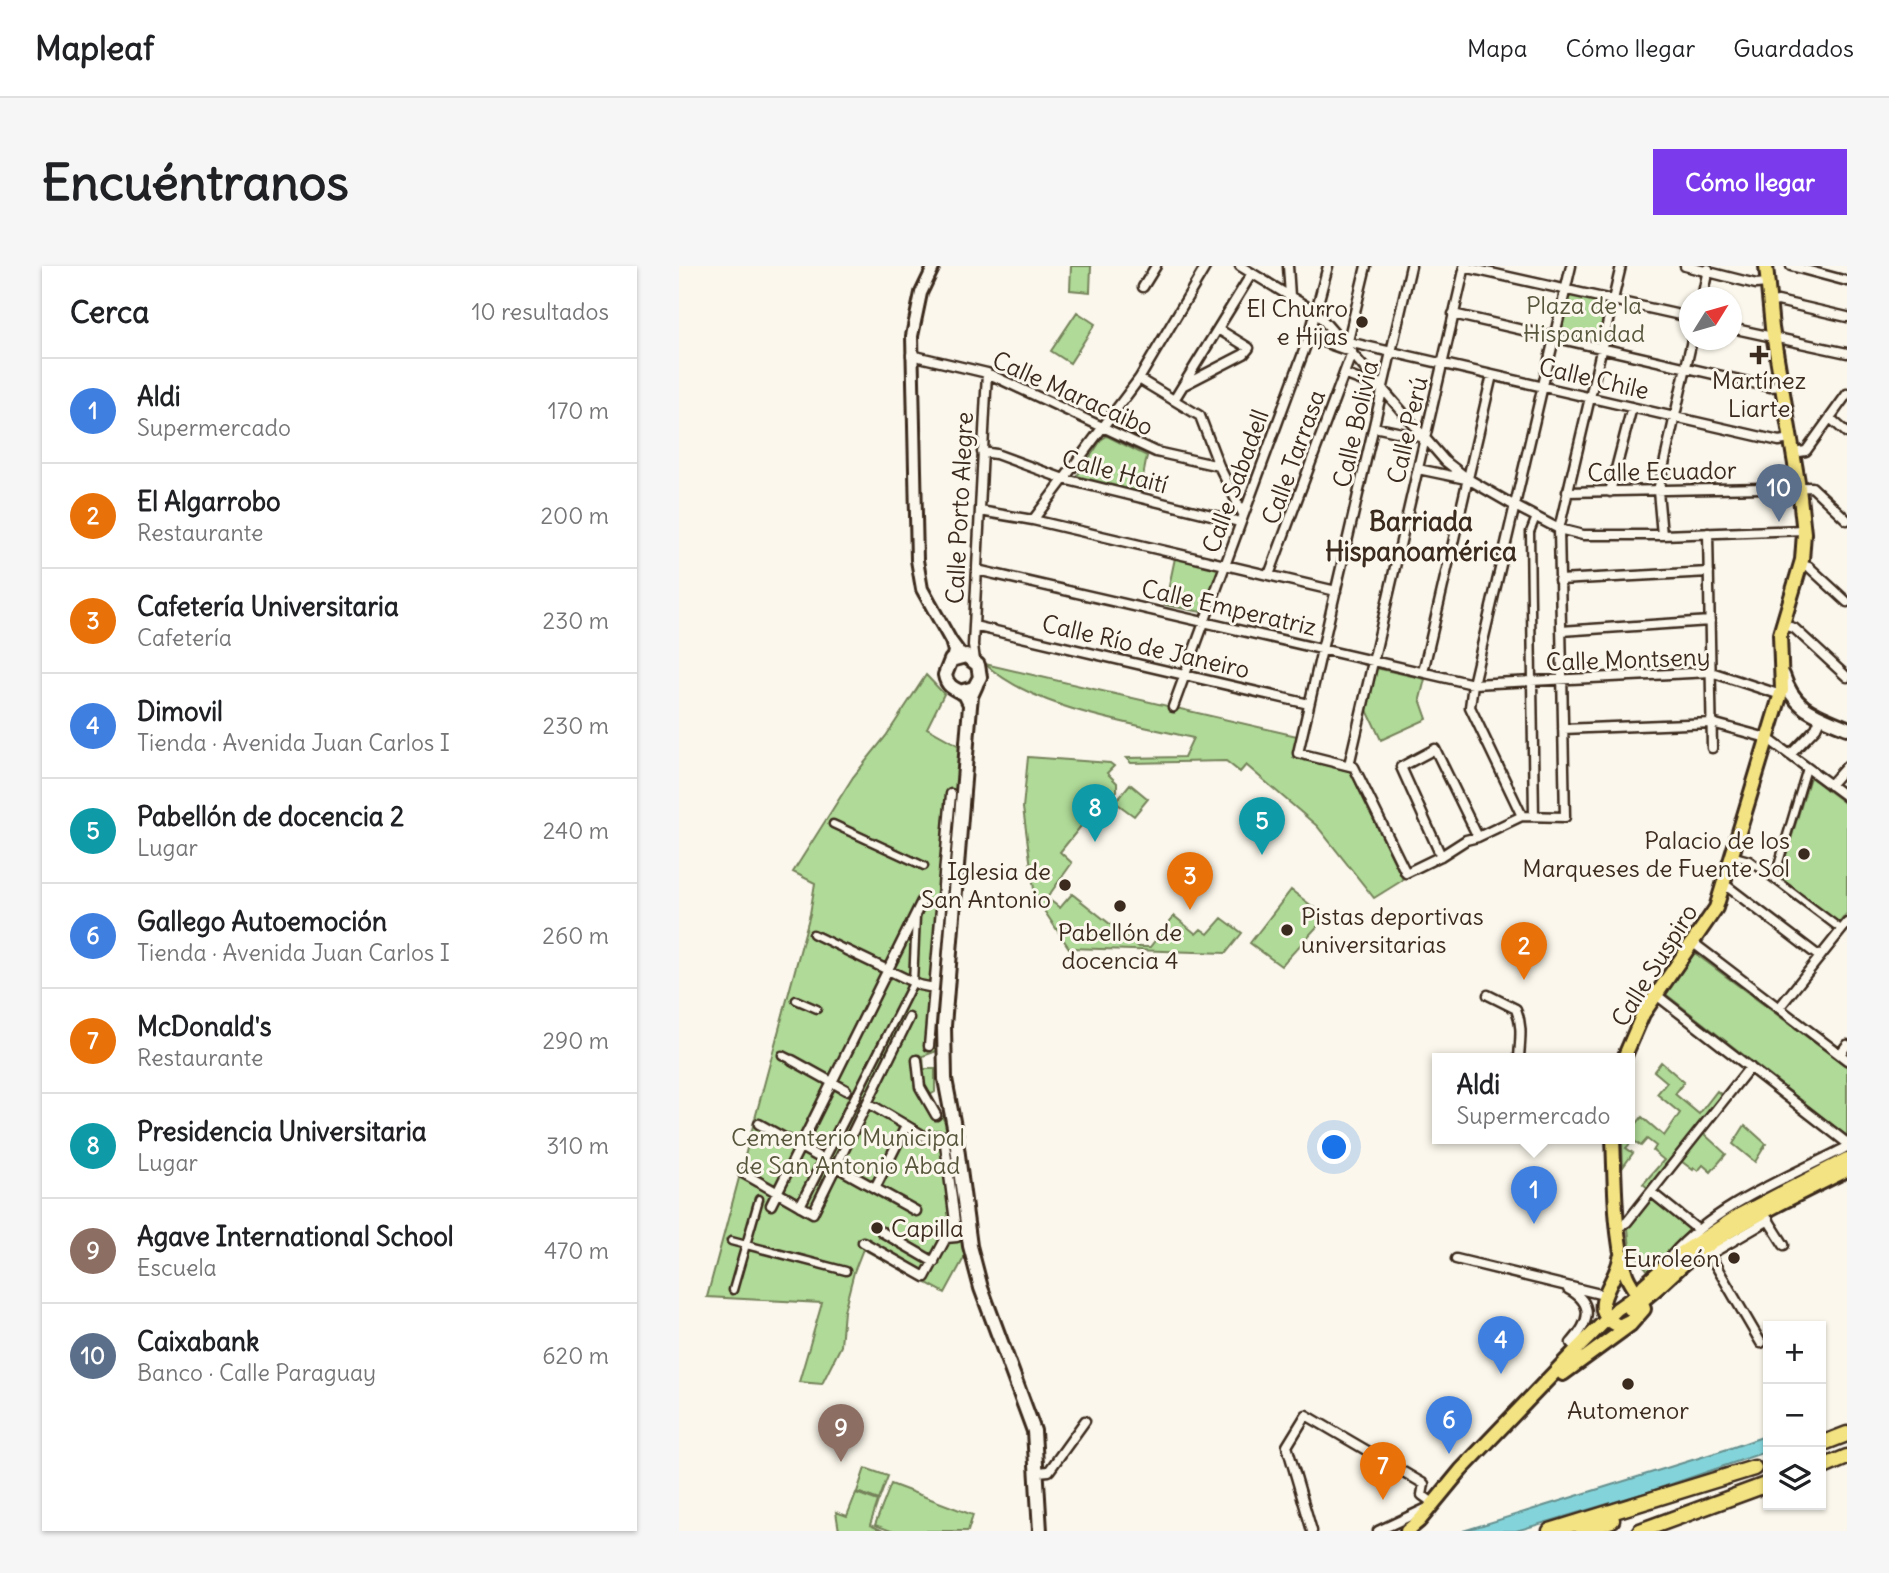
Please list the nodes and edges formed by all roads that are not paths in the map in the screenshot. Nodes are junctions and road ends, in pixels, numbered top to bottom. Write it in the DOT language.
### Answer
graph roads {
  1 [pos="934,266"];
  2 [pos="1156,266"];
  3 [pos="1206,266"];
  4 [pos="1240,266"];
  5 [pos="1288,266"];
  6 [pos="1328,266"];
  7 [pos="1366,266"];
  8 [pos="1412,266"];
  9 [pos="1464,266"];
  10 [pos="1571,266"];
  11 [pos="1621,266"];
  12 [pos="1685,266"];
  13 [pos="1766,266"];
  14 [pos="1791,266"];
  15 [pos="1805,268"];
  16 [pos="1708,269"];
  17 [pos="1252,273"];
  18 [pos="1847,281"];
  19 [pos="1767,284"];
  20 [pos="1143,287"];
  21 [pos="1704,287"];
  22 [pos="1566,290"];
  23 [pos="1290,296"];
  24 [pos="1613,300"];
  25 [pos="1768,303"];
  26 [pos="1317,313"];
  27 [pos="1453,314"];
  28 [pos="1679,315"];
  29 [pos="1847,317"];
  30 [pos="1218,329"];
  31 [pos="1742,330"];
  32 [pos="1309,337"];
  33 [pos="1555,337"];
  34 [pos="1773,337"];
  35 [pos="1349,347"];
  36 [pos="1602,348"];
  37 [pos="1689,350"];
  38 [pos="1391,352"];
  39 [pos="1847,353"];
  40 [pos="911,355"];
  41 [pos="1442,363"];
  42 [pos="1684,369"];
  43 [pos="986,373"];
  44 [pos="1344,374"];
  45 [pos="1492,375"];
  46 [pos="1139,379"];
  47 [pos="1184,385"];
  48 [pos="1543,386"];
  49 [pos="1781,386"];
  50 [pos="1383,388"];
  51 [pos="1847,394"];
  52 [pos="1590,397"];
  53 [pos="1174,400"];
  54 [pos="1632,407"];
  55 [pos="1675,416"];
  56 [pos="1830,418"];
  57 [pos="1104,427"];
  58 [pos="1374,427"];
  59 [pos="1847,433"];
  60 [pos="1425,438"];
  61 [pos="1790,439"];
  62 [pos="982,453"];
  63 [pos="1793,453"];
  64 [pos="1219,466"];
  65 [pos="1418,469"];
  66 [pos="1468,479"];
  67 [pos="1064,480"];
  68 [pos="1799,488"];
  69 [pos="1658,491"];
  70 [pos="1567,492"];
  71 [pos="1610,492"];
  72 [pos="1514,506"];
  73 [pos="980,511"];
  74 [pos="1536,517"];
  75 [pos="1241,518"];
  76 [pos="1033,520"];
  77 [pos="1847,520"];
  78 [pos="1559,529"];
  79 [pos="1804,530"];
  80 [pos="1708,533"];
  81 [pos="1662,535"];
  82 [pos="1800,564"];
  83 [pos="1224,565"];
  84 [pos="977,570"];
  85 [pos="1709,572"];
  86 [pos="1269,575"];
  87 [pos="1559,580"];
  88 [pos="1847,588"];
  89 [pos="1336,591"];
  90 [pos="1844,598"];
  91 [pos="1204,620"];
  92 [pos="1710,621"];
  93 [pos="1782,625"];
  94 [pos="974,626"];
  95 [pos="1561,631"];
  96 [pos="1322,648"];
  97 [pos="963,658"];
  98 [pos="1374,660"];
  99 [pos="1423,672"];
  100 [pos="1711,672"];
  101 [pos="1846,674"];
  102 [pos="1184,675"];
  103 [pos="1562,679"];
  104 [pos="1532,681"];
  105 [pos="1473,684"];
  106 [pos="977,685"];
  107 [pos="960,692"];
  108 [pos="1785,693"];
  109 [pos="1309,704"];
  110 [pos="1799,704"];
  111 [pos="970,706"];
  112 [pos="1173,707"];
  113 [pos="1821,717"];
  114 [pos="1712,723"];
  115 [pos="1772,723"];
  116 [pos="1847,728"];
  117 [pos="1563,729"];
  118 [pos="1767,738"];
  119 [pos="1712,748"];
  120 [pos="1790,755"];
  121 [pos="1349,765"];
  122 [pos="1847,766"];
  123 [pos="1808,768"];
  124 [pos="1830,785"];
  125 [pos="951,794"];
  126 [pos="1847,797"];
  127 [pos="1522,816"];
  128 [pos="1534,816"];
  129 [pos="833,824"];
  130 [pos="1478,837"];
  131 [pos="1441,856"];
  132 [pos="1732,859"];
  133 [pos="924,866"];
  134 [pos="1774,879"];
  135 [pos="1722,889"];
  136 [pos="922,901"];
  137 [pos="916,913"];
  138 [pos="1844,926"];
  139 [pos="813,934"];
  140 [pos="1692,944"];
  141 [pos="846,950"];
  142 [pos="1820,957"];
  143 [pos="888,971"];
  144 [pos="913,983"];
  145 [pos="934,988"];
  146 [pos="1488,995"];
  147 [pos="1655,996"];
  148 [pos="796,1000"];
  149 [pos="1779,1008"];
  150 [pos="817,1009"];
  151 [pos="909,1018"];
  152 [pos="1847,1045"];
  153 [pos="929,1046"];
  154 [pos="1520,1053"];
  155 [pos="1627,1053"];
  156 [pos="782,1055"];
  157 [pos="1844,1057"];
  158 [pos="792,1060"];
  159 [pos="917,1060"];
  160 [pos="1750,1068"];
  161 [pos="833,1082"];
  162 [pos="846,1090"];
  163 [pos="856,1096"];
  164 [pos="868,1103"];
  165 [pos="936,1115"];
  166 [pos="759,1124"];
  167 [pos="906,1126"];
  168 [pos="1613,1144"];
  169 [pos="1847,1145"];
  170 [pos="801,1147"];
  171 [pos="1847,1159"];
  172 [pos="824,1160"];
  173 [pos="837,1166"];
  174 [pos="1847,1170"];
  175 [pos="743,1174"];
  176 [pos="875,1188"];
  177 [pos="1651,1192"];
  178 [pos="777,1193"];
  179 [pos="759,1199"];
  180 [pos="771,1205"];
  181 [pos="800,1206"];
  182 [pos="916,1211"];
  183 [pos="1767,1216"];
  184 [pos="1619,1227"];
  185 [pos="1697,1229"];
  186 [pos="882,1232"];
  187 [pos="731,1241"];
  188 [pos="863,1242"];
  189 [pos="746,1244"];
  190 [pos="1784,1245"];
  191 [pos="1621,1247"];
  192 [pos="1707,1251"];
  193 [pos="1456,1259"];
  194 [pos="933,1262"];
  195 [pos="846,1271"];
  196 [pos="1656,1275"];
  197 [pos="1563,1286"];
  198 [pos="733,1290"];
  199 [pos="1606,1292"];
  200 [pos="1639,1301"];
  201 [pos="1611,1321"];
  202 [pos="1761,1343"];
  203 [pos="1577,1349"];
  204 [pos="1563,1374"];
  205 [pos="1084,1422"];
  206 [pos="1847,1434"];
  207 [pos="1826,1442"];
  208 [pos="1847,1456"];
  209 [pos="1826,1464"];
  210 [pos="1761,1466"];
  211 [pos="1038,1472"];
  212 [pos="1763,1488"];
  213 [pos="1763,1488"];
  214 [pos="1432,1504"];
  215 [pos="1040,1531"];
  216 [pos="1312,1531"];
  217 [pos="1378,1531"];
  218 [pos="1407,1531"];
  219 [pos="1422,1531"];
  220 [pos="1550,1531"];
  221 [pos="1583,1531"];
  222 [pos="1640,1531"];
  223 [pos="1662,1531"];
  1 -- 40 [label="street"];
  2 -- 20 [label="street"];
  3 -- 46 [label="street"];
  4 -- 17 [label="street"];
  5 -- 23 [label="street"];
  6 -- 26 [label="street, Calle Sabadell"];
  7 -- 35 [label="street, Calle Tarrasa"];
  8 -- 38 [label="street, Calle Bolivia"];
  9 -- 22 [label="street"];
  9 -- 27 [label="street, Calle Perú"];
  10 -- 22 [label="street"];
  11 -- 24 [label="street"];
  12 -- 16 [label="street"];
  13 -- 19 [label="main road, Calle Suspiro"];
  14 -- 15 [label="street"];
  15 -- 18 [label="street"];
  16 -- 19 [label="street"];
  16 -- 21 [label="street"];
  17 -- 23 [label="street"];
  17 -- 30 [label="street"];
  19 -- 25 [label="main road, Calle Suspiro"];
  22 -- 24 [label="street"];
  22 -- 33 [label="street"];
  23 -- 26 [label="street"];
  24 -- 28 [label="street"];
  24 -- 36 [label="street"];
  25 -- 29 [label="street"];
  25 -- 34 [label="main road, Calle Suspiro"];
  26 -- 32 [label="street, Calle Sabadell"];
  26 -- 35 [label="street"];
  27 -- 33 [label="street"];
  27 -- 41 [label="street, Calle Perú"];
  30 -- 47 [label="street"];
  30 -- 47 [label="street"];
  31 -- 34 [label="street"];
  32 -- 35 [label="street, Calle Chile"];
  32 -- 75 [label="street, Calle Sabadell"];
  33 -- 36 [label="street"];
  33 -- 48 [label="street"];
  34 -- 39 [label="street"];
  34 -- 49 [label="main road, Calle Suspiro"];
  35 -- 38 [label="street, Calle Chile"];
  35 -- 44 [label="street, Calle Tarrasa"];
  35 -- 50 [label="street"];
  36 -- 42 [label="street"];
  36 -- 52 [label="street"];
  37 -- 42 [label="street"];
  38 -- 41 [label="street, Calle Chile"];
  38 -- 50 [label="street, Calle Bolivia"];
  40 -- 43 [label="street, Calle Maracaibo"];
  40 -- 97 [label="street"];
  41 -- 45 [label="street, Calle Chile"];
  41 -- 60 [label="street, Calle Perú"];
  42 -- 49 [label="street"];
  42 -- 55 [label="street"];
  43 -- 57 [label="street, Calle Maracaibo"];
  43 -- 62 [label="street, Calle Porto Alegre"];
  44 -- 50 [label="street"];
  44 -- 86 [label="street, Calle Tarrasa"];
  45 -- 48 [label="street, Calle Chile"];
  45 -- 66 [label="street"];
  46 -- 53 [label="street"];
  46 -- 57 [label="street"];
  47 -- 53 [label="street"];
  48 -- 52 [label="street, Calle Chile"];
  48 -- 72 [label="street"];
  49 -- 61 [label="main road, Calle Suspiro"];
  50 -- 58 [label="street, Calle Bolivia"];
  50 -- 60 [label="street"];
  51 -- 56 [label="street"];
  52 -- 54 [label="street, Calle Chile"];
  52 -- 70 [label="street"];
  53 -- 64 [label="street"];
  54 -- 55 [label="street, Calle Chile"];
  54 -- 71 [label="street"];
  55 -- 61 [label="street, Calle Chile"];
  55 -- 69 [label="street"];
  56 -- 59 [label="street"];
  56 -- 63 [label="street"];
  57 -- 64 [label="street, Calle Maracaibo"];
  57 -- 67 [label="street"];
  58 -- 60 [label="street"];
  58 -- 89 [label="street, Calle Bolivia"];
  60 -- 65 [label="street, Calle Perú"];
  60 -- 66 [label="street"];
  61 -- 63 [label="main road, Calle Suspiro"];
  62 -- 67 [label="street, Calle Haití"];
  62 -- 73 [label="street, Calle Porto Alegre"];
  63 -- 68 [label="main road, Calle Suspiro"];
  64 -- 75 [label="street"];
  65 -- 66 [label="street"];
  65 -- 98 [label="street, Calle Perú"];
  66 -- 72 [label="street"];
  66 -- 99 [label="street"];
  67 -- 75 [label="street, Calle Haití"];
  67 -- 76 [label="street"];
  68 -- 69 [label="street, Calle Ecuador"];
  68 -- 77 [label="street"];
  68 -- 79 [label="main road, Calle Suspiro"];
  69 -- 71 [label="street, Calle Ecuador"];
  69 -- 81 [label="street"];
  70 -- 71 [label="street, Calle Ecuador"];
  70 -- 78 [label="street"];
  72 -- 74 [label="street"];
  72 -- 105 [label="street"];
  73 -- 76 [label="street"];
  73 -- 84 [label="street, Calle Porto Alegre"];
  74 -- 78 [label="street"];
  74 -- 104 [label="street"];
  75 -- 83 [label="street, Calle Sabadell"];
  76 -- 83 [label="street"];
  78 -- 81 [label="street"];
  78 -- 87 [label="street"];
  79 -- 80 [label="street"];
  79 -- 82 [label="main road, Calle Suspiro"];
  80 -- 81 [label="street"];
  80 -- 85 [label="street"];
  82 -- 90 [label="street"];
  82 -- 93 [label="main road, Calle Suspiro"];
  83 -- 86 [label="street"];
  83 -- 91 [label="street, Calle Sabadell"];
  84 -- 91 [label="street, Calle Emperatriz"];
  84 -- 94 [label="street, Calle Porto Alegre"];
  85 -- 87 [label="street"];
  85 -- 92 [label="street"];
  86 -- 89 [label="street"];
  87 -- 95 [label="street"];
  88 -- 90 [label="street"];
  89 -- 96 [label="street, Calle Bolivia"];
  91 -- 96 [label="street, Calle Emperatriz"];
  91 -- 102 [label="street, Calle Sabadell"];
  92 -- 95 [label="street"];
  92 -- 100 [label="street"];
  93 -- 101 [label="street"];
  93 -- 108 [label="main road, Calle Suspiro"];
  94 -- 97 [label="street, Calle Porto Alegre"];
  94 -- 102 [label="street, Calle Río de Janeiro"];
  95 -- 103 [label="street"];
  96 -- 98 [label="street, Calle Emperatriz"];
  96 -- 109 [label="street, Calle Bolivia"];
  97 -- 106 [label="main road"];
  97 -- 107 [label="main road"];
  98 -- 99 [label="street, Calle Emperatriz"];
  98 -- 121 [label="street, Calle Perú"];
  99 -- 105 [label="street, Calle Emperatriz"];
  100 -- 103 [label="street, Calle Montseny"];
  100 -- 108 [label="street, Calle Montseny"];
  100 -- 114 [label="street"];
  102 -- 109 [label="street, Calle Río de Janeiro"];
  102 -- 112 [label="street, Calle Sabadell"];
  103 -- 104 [label="street, Calle Montseny"];
  103 -- 117 [label="street"];
  104 -- 105 [label="street, Calle Montseny"];
  104 -- 128 [label="street"];
  105 -- 127 [label="street"];
  106 -- 107 [label="main road"];
  106 -- 111 [label="main road"];
  107 -- 111 [label="main road"];
  108 -- 110 [label="main road"];
  108 -- 115 [label="main road, Calle Suspiro"];
  109 -- 121 [label="street, Calle Bolivia"];
  110 -- 113 [label="main road"];
  110 -- 115 [label="main road"];
  111 -- 211 [label="main road"];
  113 -- 116 [label="main road"];
  113 -- 120 [label="street"];
  114 -- 117 [label="street"];
  114 -- 118 [label="street"];
  114 -- 119 [label="street"];
  115 -- 118 [label="main road, Calle Suspiro"];
  117 -- 128 [label="street"];
  118 -- 120 [label="street"];
  118 -- 132 [label="main road, Calle Suspiro"];
  120 -- 123 [label="street"];
  121 -- 131 [label="street"];
  122 -- 124 [label="street"];
  123 -- 124 [label="street"];
  123 -- 134 [label="street"];
  124 -- 126 [label="street"];
  125 -- 145 [label="street"];
  127 -- 128 [label="street"];
  127 -- 130 [label="street"];
  129 -- 133 [label="street"];
  130 -- 131 [label="street"];
  130 -- 131 [label="street"];
  132 -- 134 [label="street"];
  132 -- 135 [label="main road, Calle Suspiro"];
  134 -- 138 [label="street"];
  135 -- 140 [label="main road, Calle Suspiro"];
  135 -- 142 [label="street"];
  136 -- 137 [label="street"];
  137 -- 143 [label="street"];
  137 -- 144 [label="street"];
  138 -- 142 [label="street"];
  139 -- 141 [label="street"];
  140 -- 147 [label="main road, Calle Suspiro"];
  140 -- 149 [label="street"];
  141 -- 143 [label="street"];
  142 -- 149 [label="street"];
  143 -- 144 [label="street"];
  143 -- 161 [label="street"];
  144 -- 145 [label="street"];
  144 -- 163 [label="street"];
  145 -- 153 [label="street"];
  146 -- 154 [label="street"];
  147 -- 155 [label="main road, Calle Suspiro"];
  147 -- 160 [label="street"];
  148 -- 150 [label="street"];
  149 -- 157 [label="street"];
  151 -- 164 [label="street"];
  152 -- 157 [label="street"];
  156 -- 158 [label="street"];
  158 -- 161 [label="street"];
  159 -- 165 [label="street"];
  160 -- 169 [label="street"];
  160 -- 177 [label="street"];
  161 -- 162 [label="street"];
  161 -- 170 [label="street"];
  163 -- 172 [label="street"];
  164 -- 167 [label="street"];
  164 -- 173 [label="street"];
  166 -- 170 [label="street"];
  167 -- 176 [label="street"];
  167 -- 194 [label="street"];
  168 -- 184 [label="main road"];
  169 -- 185 [label="street"];
  170 -- 172 [label="street"];
  170 -- 178 [label="street"];
  171 -- 196 [label="main road"];
  172 -- 173 [label="street"];
  172 -- 181 [label="street"];
  173 -- 176 [label="street"];
  173 -- 181 [label="street"];
  174 -- 183 [label="main road"];
  175 -- 178 [label="street"];
  176 -- 182 [label="street"];
  177 -- 184 [label="street"];
  177 -- 185 [label="street"];
  178 -- 180 [label="street"];
  178 -- 181 [label="street"];
  179 -- 189 [label="street"];
  183 -- 190 [label="street"];
  183 -- 192 [label="main road"];
  184 -- 191 [label="main road"];
  185 -- 196 [label="street"];
  186 -- 194 [label="street"];
  187 -- 189 [label="street"];
  188 -- 194 [label="street"];
  189 -- 195 [label="street"];
  189 -- 198 [label="street"];
  191 -- 199 [label="main road"];
  191 -- 200 [label="main road"];
  192 -- 200 [label="main road"];
  192 -- 202 [label="street"];
  193 -- 197 [label="street"];
  196 -- 200 [label="main road"];
  197 -- 199 [label="street"];
  197 -- 203 [label="street"];
  199 -- 200 [label="main road"];
  199 -- 201 [label="main road"];
  200 -- 201 [label="main road"];
  200 -- 201 [label="main road"];
  200 -- 204 [label="main road"];
  201 -- 203 [label="main road"];
  201 -- 204 [label="main road"];
  203 -- 214 [label="main road"];
  204 -- 219 [label="main road"];
  205 -- 211 [label="street"];
  206 -- 207 [label="highway"];
  208 -- 209 [label="highway"];
  210 -- 220 [label="highway"];
  210 -- 221 [label="highway"];
  211 -- 215 [label="main road"];
  212 -- 222 [label="highway"];
  213 -- 223 [label="highway"];
  214 -- 216 [label="street"];
  214 -- 217 [label="street"];
  214 -- 218 [label="main road"];
}
